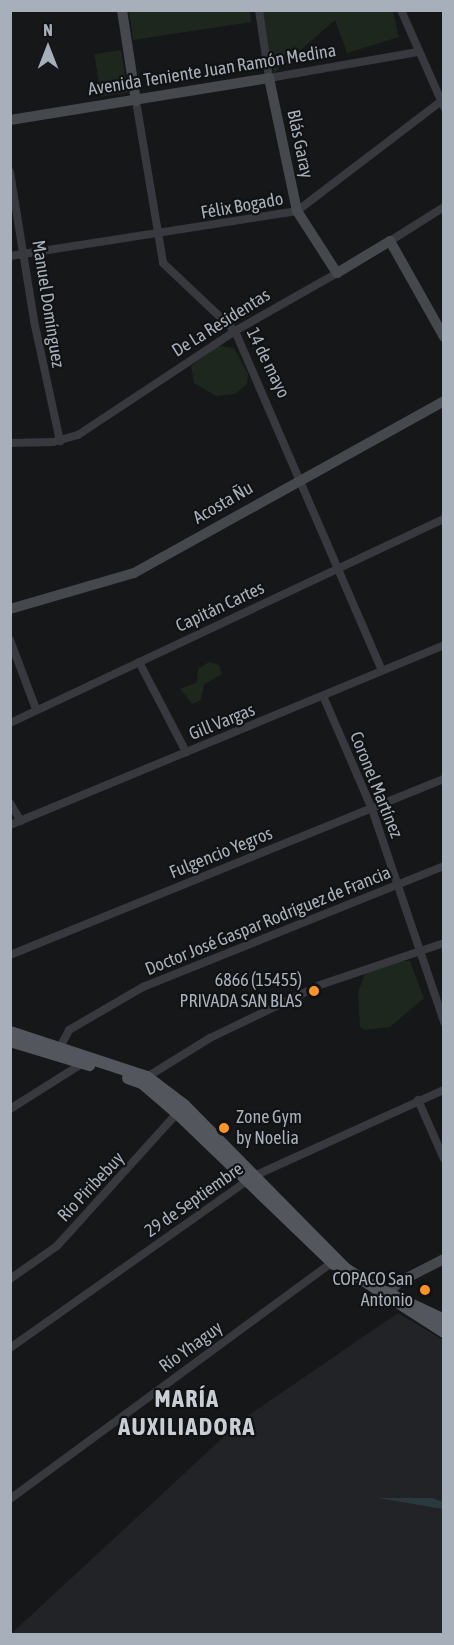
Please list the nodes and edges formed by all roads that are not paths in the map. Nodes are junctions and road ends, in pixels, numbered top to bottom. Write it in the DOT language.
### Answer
graph roads {
  1 [pos="122,10"];
  2 [pos="259,10"];
  3 [pos="401,10"];
  4 [pos="418,52"];
  5 [pos="269,78"];
  6 [pos="136,101"];
  7 [pos="442,102"];
  8 [pos="10,120"];
  9 [pos="10,172"];
  10 [pos="444,207"];
  11 [pos="297,211"];
  12 [pos="157,236"];
  13 [pos="390,241"];
  14 [pos="24,253"];
  15 [pos="10,256"];
  16 [pos="337,273"];
  17 [pos="235,331"];
  18 [pos="444,337"];
  19 [pos="444,401"];
  20 [pos="60,441"];
  21 [pos="10,443"];
  22 [pos="302,476"];
  23 [pos="444,519"];
  24 [pos="340,570"];
  25 [pos="10,609"];
  26 [pos="10,640"];
  27 [pos="444,645"];
  28 [pos="139,662"];
  29 [pos="382,670"];
  30 [pos="324,698"];
  31 [pos="36,709"];
  32 [pos="10,723"];
  33 [pos="186,752"];
  34 [pos="444,779"];
  35 [pos="10,803"];
  36 [pos="372,809"];
  37 [pos="21,820"];
  38 [pos="10,825"];
  39 [pos="444,866"];
  40 [pos="398,884"];
  41 [pos="444,943"];
  42 [pos="422,950"];
  43 [pos="10,955"];
  44 [pos="444,1022"];
  45 [pos="10,1032"];
  46 [pos="10,1041"];
  47 [pos="58,1052"];
  48 [pos="83,1063"];
  49 [pos="147,1077"];
  50 [pos="444,1090"];
  51 [pos="418,1100"];
  52 [pos="10,1109"];
  53 [pos="181,1109"];
  54 [pos="444,1160"];
  55 [pos="250,1179"];
  56 [pos="444,1259"];
  57 [pos="331,1263"];
  58 [pos="346,1269"];
  59 [pos="10,1279"];
  60 [pos="387,1294"];
  61 [pos="444,1320"];
  62 [pos="444,1332"];
  63 [pos="10,1336"];
  64 [pos="13,1346"];
  65 [pos="10,1499"];
  1 -- 6 [label="street, 14 de mayo"];
  2 -- 5 [label="street, Blás Garay"];
  3 -- 4 [label="street"];
  4 -- 5 [label="street, Avenida Teniente Juan Ramón Medina"];
  4 -- 7 [label="street"];
  5 -- 6 [label="street, Avenida Teniente Juan Ramón Medina"];
  5 -- 11 [label="street, Blás Garay"];
  6 -- 8 [label="street, Avenida Teniente Juan Ramón Medina"];
  6 -- 12 [label="street, 14 de mayo"];
  7 -- 11 [label="street, Félix Bogado"];
  9 -- 14 [label="street, Manuel Domínguez"];
  10 -- 13 [label="street, De La Residentas"];
  11 -- 12 [label="street, Félix Bogado"];
  11 -- 16 [label="street, Blás Garay"];
  12 -- 14 [label="street, Félix Bogado"];
  12 -- 17 [label="street, 14 de mayo"];
  13 -- 16 [label="street, De La Residentas"];
  13 -- 18 [label="street"];
  14 -- 15 [label="street, Félix Bogado"];
  14 -- 20 [label="street, Manuel Domínguez"];
  16 -- 17 [label="street, De La Residentas"];
  17 -- 20 [label="street, De La Residentas"];
  17 -- 22 [label="street, 14 de mayo"];
  19 -- 22 [label="street, Acosta Ñu"];
  20 -- 21 [label="street, De La Residentas"];
  22 -- 24 [label="street, 14 de mayo"];
  22 -- 25 [label="street, Acosta Ñu"];
  23 -- 24 [label="street, Capitán Cartes"];
  24 -- 28 [label="street, Capitán Cartes"];
  24 -- 29 [label="street, 14 de mayo"];
  26 -- 31 [label="street"];
  27 -- 29 [label="street, Gill Vargas"];
  28 -- 31 [label="street, Capitán Cartes"];
  28 -- 33 [label="street"];
  29 -- 30 [label="street, Gill Vargas"];
  30 -- 33 [label="street, Gill Vargas"];
  30 -- 36 [label="street, Coronel Martínez"];
  31 -- 32 [label="street, Capitán Cartes"];
  33 -- 37 [label="street, Gill Vargas"];
  34 -- 36 [label="street, Fulgencio Yegros"];
  35 -- 37 [label="street"];
  36 -- 40 [label="street, Coronel Martínez"];
  36 -- 43 [label="street, Fulgencio Yegros"];
  37 -- 38 [label="street, Gill Vargas"];
  39 -- 40 [label="street, Doctor José Gaspar Rodríguez de Francia"];
  40 -- 42 [label="street, Coronel Martínez"];
  40 -- 47 [label="street, Doctor José Gaspar Rodríguez de Francia"];
  41 -- 42 [label="street"];
  42 -- 44 [label="street, Coronel Martínez"];
  42 -- 49 [label="street"];
  45 -- 47 [label="main road"];
  46 -- 47 [label="main road"];
  47 -- 48 [label="main road"];
  47 -- 49 [label="main road"];
  48 -- 52 [label="street"];
  48 -- 53 [label="main road"];
  49 -- 53 [label="main road"];
  50 -- 51 [label="street, 29 de Septiembre"];
  51 -- 54 [label="street"];
  51 -- 55 [label="street, 29 de Septiembre"];
  53 -- 55 [label="main road"];
  53 -- 59 [label="street, Río Piribebuy"];
  55 -- 57 [label="main road"];
  55 -- 58 [label="main road"];
  55 -- 64 [label="street, 29 de Septiembre"];
  56 -- 60 [label="street"];
  57 -- 58 [label="main road"];
  57 -- 65 [label="street, Río Yhaguy"];
  58 -- 60 [label="main road"];
  60 -- 61 [label="main road"];
  60 -- 62 [label="main road"];
  63 -- 64 [label="street"];
}
